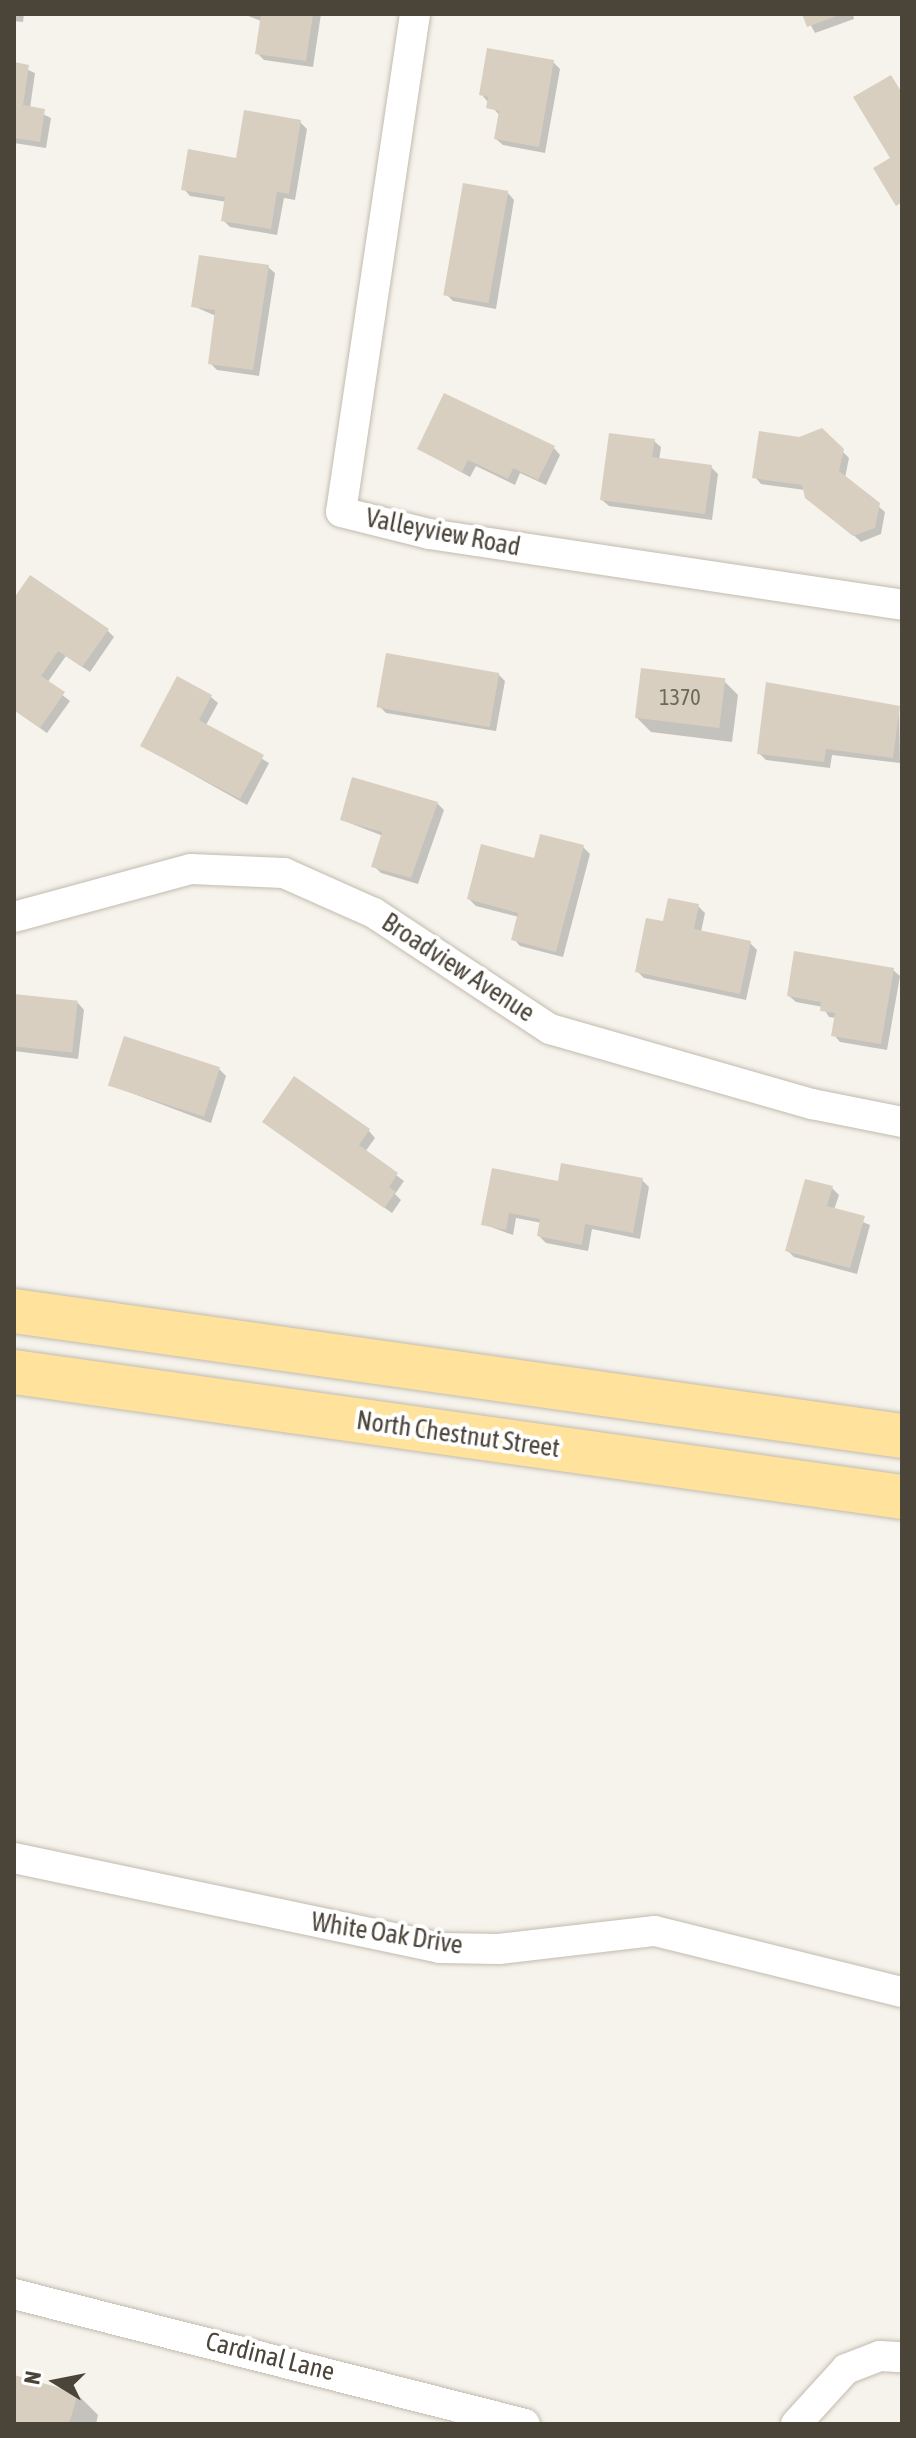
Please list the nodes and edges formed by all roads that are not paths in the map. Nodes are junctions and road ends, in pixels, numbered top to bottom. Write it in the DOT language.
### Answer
graph roads {
  1 [pos="415,14"];
  2 [pos="902,605"];
  3 [pos="14,917"];
  4 [pos="902,1122"];
  5 [pos="14,1311"];
  6 [pos="14,1372"];
  7 [pos="902,1436"];
  8 [pos="902,1497"];
  9 [pos="14,1858"];
  10 [pos="902,1992"];
  11 [pos="14,2294"];
  12 [pos="902,2357"];
  13 [pos="525,2424"];
  14 [pos="796,2424"];
  1 -- 2 [label="street, Valleyview Road"];
  3 -- 4 [label="street, Broadview Avenue"];
  5 -- 7 [label="main road"];
  6 -- 8 [label="main road, North Chestnut Street"];
  9 -- 10 [label="street, White Oak Drive"];
  11 -- 13 [label="street, Cardinal Lane"];
  12 -- 14 [label="street"];
}
